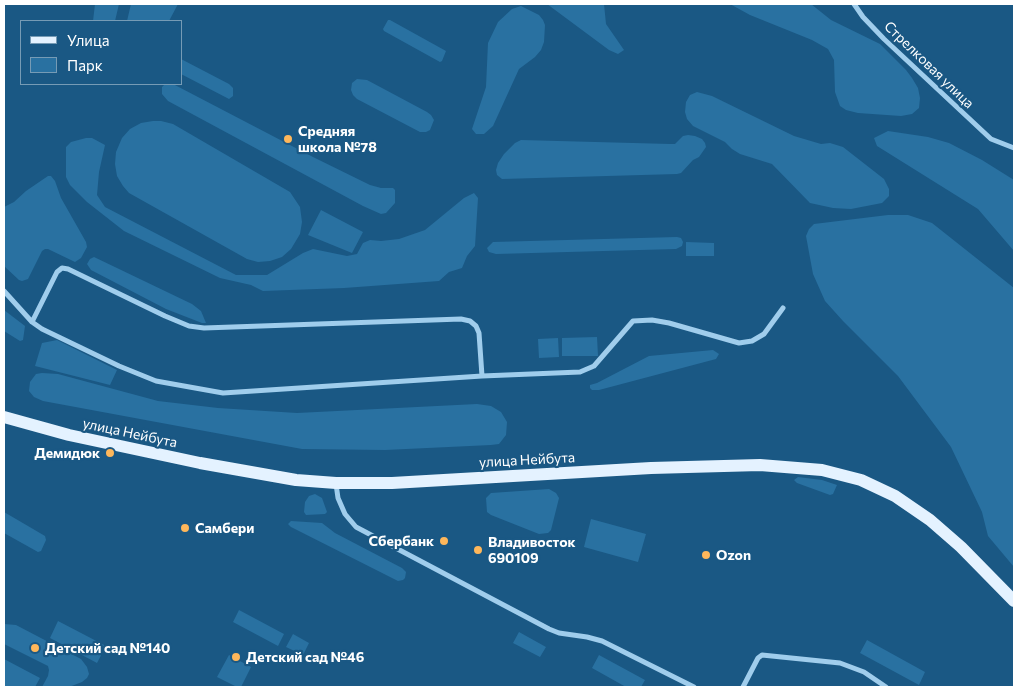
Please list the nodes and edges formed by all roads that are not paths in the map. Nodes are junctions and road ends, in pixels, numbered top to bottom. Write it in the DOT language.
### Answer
graph roads {
  1 [pos="854,4"];
  2 [pos="1014,148"];
  3 [pos="4,291"];
  4 [pos="783,308"];
  5 [pos="32,322"];
  6 [pos="482,376"];
  7 [pos="4,417"];
  8 [pos="336,483"];
  9 [pos="1014,601"];
  10 [pos="694,687"];
  11 [pos="743,687"];
  12 [pos="886,687"];
  1 -- 2 [label="street, Стрелковая улица"];
  3 -- 5 [label="street"];
  4 -- 6 [label="street"];
  5 -- 6 [label="street"];
  5 -- 6 [label="street"];
  7 -- 8 [label="main road, улица Нейбута"];
  8 -- 9 [label="main road, улица Нейбута"];
  8 -- 10 [label="street"];
  11 -- 12 [label="street"];
}
